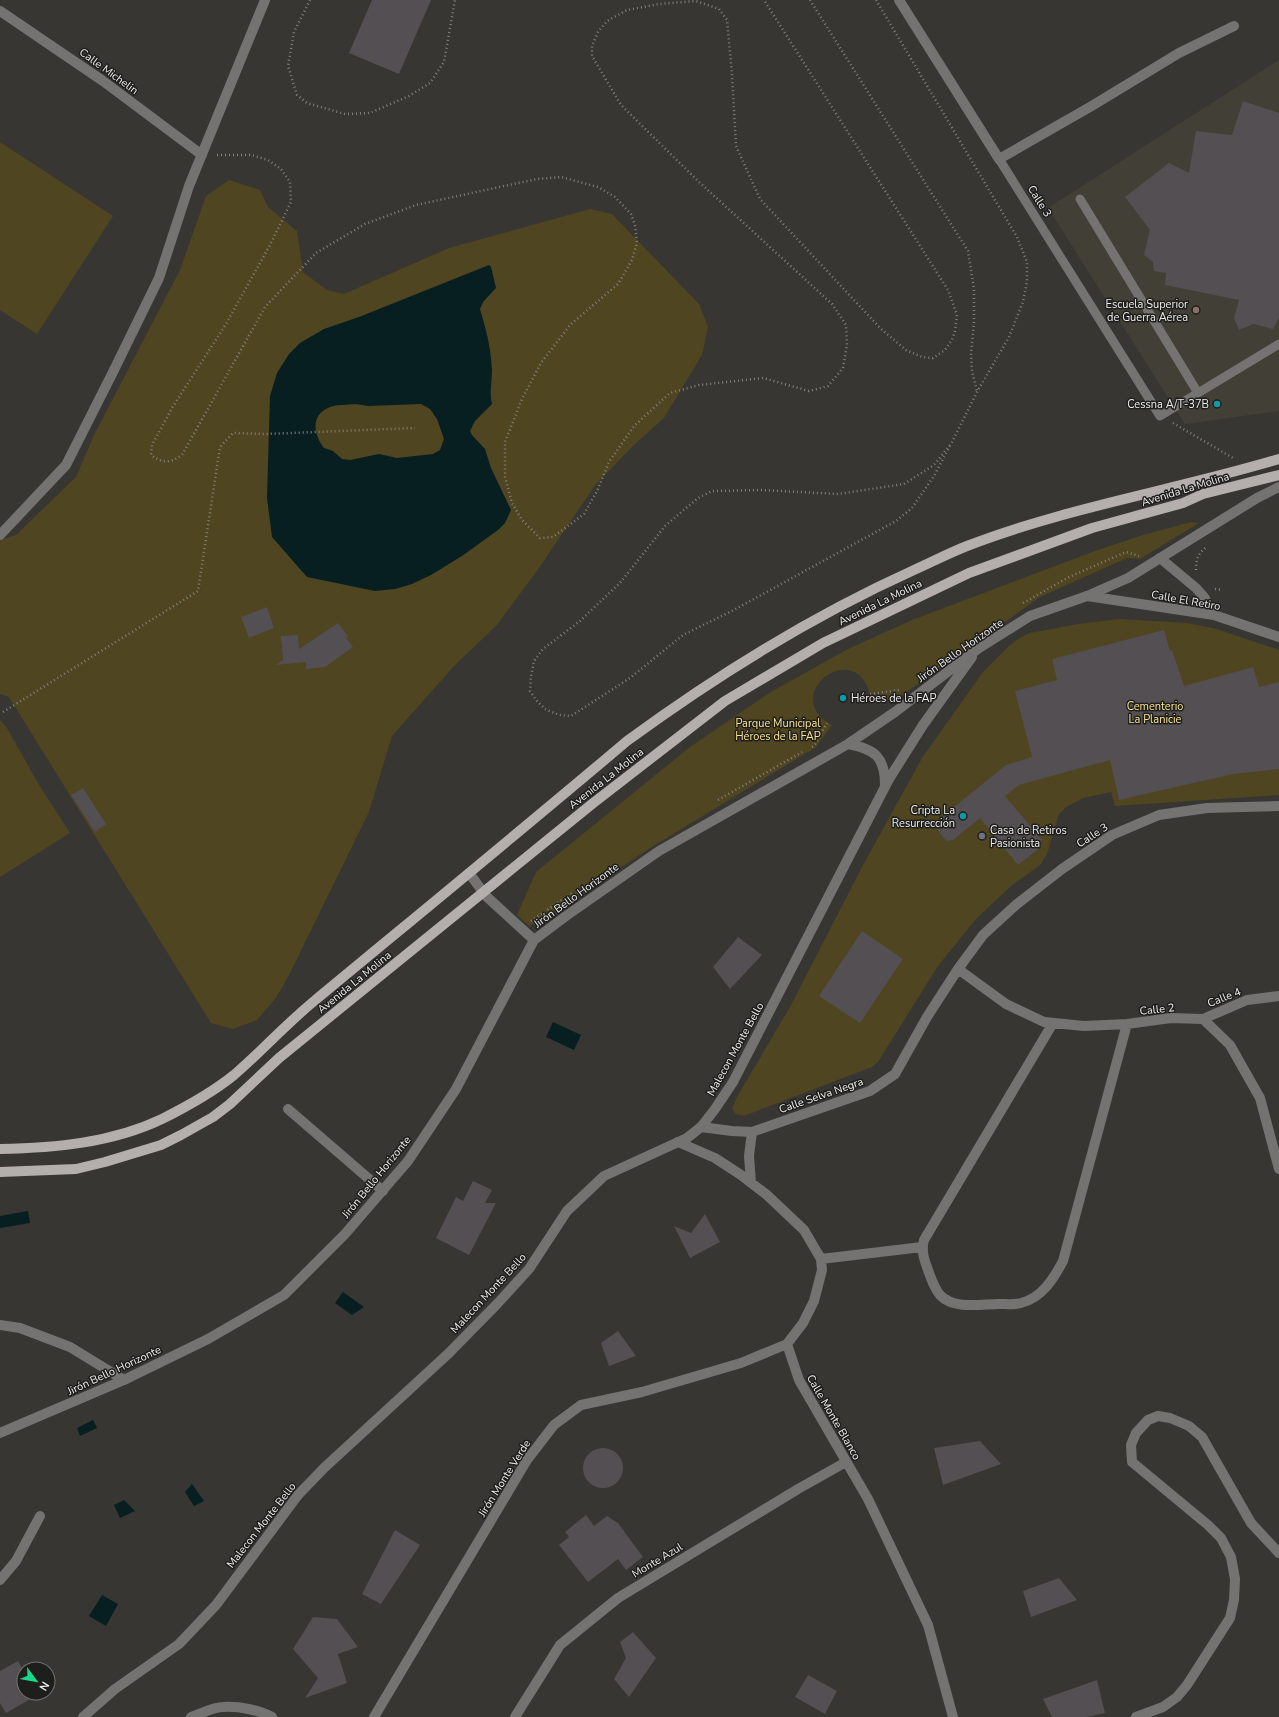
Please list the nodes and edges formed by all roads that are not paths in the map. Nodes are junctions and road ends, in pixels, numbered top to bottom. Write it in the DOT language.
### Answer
graph roads {
  1 [pos="265,0"];
  2 [pos="899,0"];
  3 [pos="0,11"];
  4 [pos="1234,26"];
  5 [pos="202,155"];
  6 [pos="999,159"];
  7 [pos="1080,200"];
  8 [pos="1279,344"];
  9 [pos="1198,393"];
  10 [pos="1279,459"];
  11 [pos="1279,475"];
  12 [pos="1279,486"];
  13 [pos="0,534"];
  14 [pos="1160,558"];
  15 [pos="1087,596"];
  16 [pos="1214,615"];
  17 [pos="1279,638"];
  18 [pos="979,648"];
  19 [pos="848,744"];
  20 [pos="885,787"];
  21 [pos="1279,806"];
  22 [pos="469,873"];
  23 [pos="483,893"];
  24 [pos="534,940"];
  25 [pos="958,969"];
  26 [pos="1279,996"];
  27 [pos="1203,1019"];
  28 [pos="1053,1023"];
  29 [pos="1127,1024"];
  30 [pos="288,1109"];
  31 [pos="701,1126"];
  32 [pos="752,1132"];
  33 [pos="678,1142"];
  34 [pos="0,1149"];
  35 [pos="1279,1169"];
  36 [pos="0,1172"];
  37 [pos="752,1183"];
  38 [pos="383,1190"];
  39 [pos="922,1247"];
  40 [pos="821,1258"];
  41 [pos="0,1325"];
  42 [pos="787,1344"];
  43 [pos="124,1380"];
  44 [pos="0,1433"];
  45 [pos="846,1462"];
  46 [pos="40,1516"];
  47 [pos="1279,1553"];
  48 [pos="0,1580"];
  49 [pos="90,1715"];
  50 [pos="190,1717"];
  51 [pos="272,1717"];
  52 [pos="374,1717"];
  53 [pos="515,1717"];
  54 [pos="953,1717"];
  55 [pos="1136,1717"];
  1 -- 5 [label="street"];
  2 -- 6 [label="street, Calle 3"];
  3 -- 5 [label="street, Calle Michelin"];
  4 -- 6 [label="street"];
  5 -- 13 [label="street"];
  6 -- 9 [label="lane, Calle 3"];
  7 -- 9 [label="lane"];
  8 -- 9 [label="lane"];
  10 -- 22 [label="main road, Avenida La Molina"];
  11 -- 23 [label="main road, Avenida La Molina"];
  12 -- 14 [label="street, Jirón Bello Horizonte"];
  14 -- 15 [label="street, Jirón Bello Horizonte"];
  14 -- 16 [label="street"];
  15 -- 16 [label="street, Calle El Retiro"];
  15 -- 18 [label="street, Jirón Bello Horizonte"];
  16 -- 17 [label="street, Calle El Retiro"];
  18 -- 19 [label="street, Jirón Bello Horizonte"];
  18 -- 20 [label="street, Malecon Monte Bello"];
  19 -- 20 [label="street"];
  19 -- 24 [label="street, Jirón Bello Horizonte"];
  20 -- 31 [label="street, Malecon Monte Bello"];
  21 -- 25 [label="street, Calle 3"];
  22 -- 23 [label="street"];
  22 -- 34 [label="main road, Avenida La Molina"];
  23 -- 24 [label="street"];
  23 -- 36 [label="main road, Avenida La Molina"];
  24 -- 38 [label="street, Jirón Bello Horizonte"];
  25 -- 28 [label="street, Calle 2"];
  25 -- 32 [label="street, Calle Selva Negra"];
  26 -- 27 [label="street, Calle 4"];
  27 -- 29 [label="street, Calle 2"];
  27 -- 35 [label="street"];
  28 -- 29 [label="street, Calle 2"];
  28 -- 39 [label="street"];
  29 -- 39 [label="street"];
  30 -- 38 [label="street"];
  31 -- 32 [label="street, Calle Selva Negra"];
  31 -- 33 [label="street, Malecon Monte Bello"];
  32 -- 37 [label="street"];
  33 -- 37 [label="street"];
  33 -- 49 [label="street, Malecon Monte Bello"];
  37 -- 40 [label="street"];
  38 -- 43 [label="street, Jirón Bello Horizonte"];
  39 -- 40 [label="street"];
  40 -- 42 [label="street"];
  41 -- 43 [label="street"];
  42 -- 45 [label="street, Calle Monte Blanco"];
  42 -- 52 [label="street, Jirón Monte Verde"];
  43 -- 44 [label="street, Jirón Bello Horizonte"];
  45 -- 53 [label="street, Monte Azul"];
  45 -- 54 [label="street, Calle Monte Blanco"];
  46 -- 48 [label="street"];
  47 -- 55 [label="street"];
  50 -- 51 [label="street"];
}
